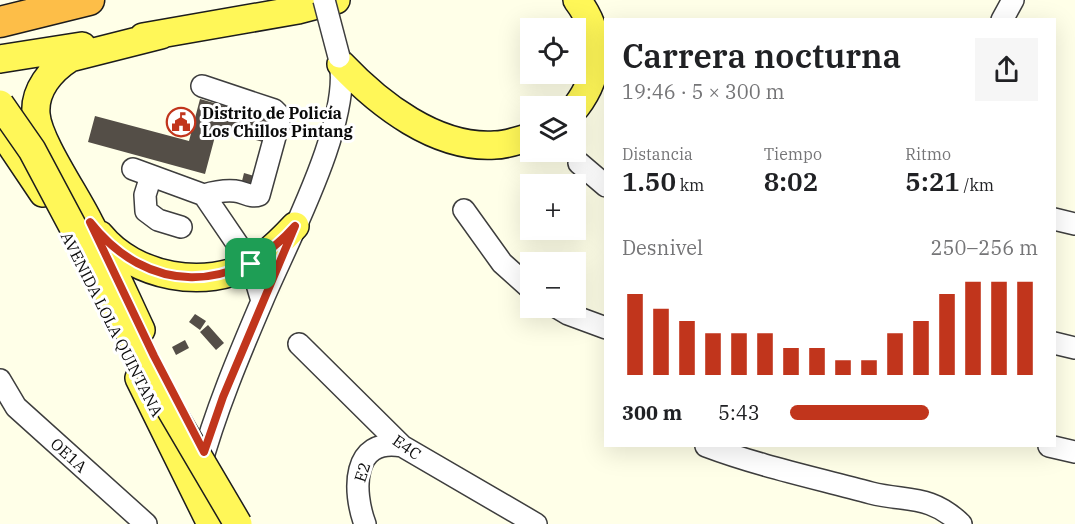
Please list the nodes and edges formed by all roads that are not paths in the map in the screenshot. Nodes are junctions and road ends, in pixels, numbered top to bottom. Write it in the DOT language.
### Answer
graph roads {
  1 [pos="89,0"];
  2 [pos="324,0"];
  3 [pos="336,0"];
  4 [pos="576,0"];
  5 [pos="1013,0"];
  6 [pos="1003,18"];
  7 [pos="0,22"];
  8 [pos="161,35"];
  9 [pos="0,59"];
  10 [pos="340,61"];
  11 [pos="202,86"];
  12 [pos="583,96"];
  13 [pos="0,104"];
  14 [pos="0,133"];
  15 [pos="520,140"];
  16 [pos="579,163"];
  17 [pos="604,184"];
  18 [pos="204,195"];
  19 [pos="464,210"];
  20 [pos="1056,219"];
  21 [pos="90,222"];
  22 [pos="1075,224"];
  23 [pos="295,226"];
  24 [pos="181,227"];
  25 [pos="251,264"];
  26 [pos="520,279"];
  27 [pos="262,301"];
  28 [pos="580,318"];
  29 [pos="604,326"];
  30 [pos="1056,343"];
  31 [pos="299,344"];
  32 [pos="1075,348"];
  33 [pos="0,380"];
  34 [pos="402,446"];
  35 [pos="709,447"];
  36 [pos="1053,447"];
  37 [pos="204,452"];
  38 [pos="1075,452"];
  39 [pos="194,489"];
  40 [pos="146,524"];
  41 [pos="212,524"];
  42 [pos="239,524"];
  43 [pos="365,524"];
  44 [pos="536,524"];
  45 [pos="961,524"];
  1 -- 7 [label="highway"];
  2 -- 10 [label="street, bridge"];
  3 -- 8 [label="main road"];
  4 -- 12 [label="main road"];
  5 -- 6 [label="street"];
  8 -- 9 [label="main road"];
  8 -- 21 [label="main road, AVENIDA LOLA QUINTANA"];
  10 -- 15 [label="main road"];
  10 -- 23 [label="street"];
  11 -- 18 [label="street"];
  13 -- 42 [label="main road, AVENIDA LOLA QUINTANA, bridge"];
  14 -- 39 [label="main road, AVENIDA LOLA QUINTANA"];
  16 -- 17 [label="street"];
  18 -- 24 [label="street"];
  18 -- 25 [label="street"];
  19 -- 26 [label="street"];
  20 -- 22 [label="street"];
  21 -- 25 [label="main road"];
  21 -- 37 [label="main road, AVENIDA LOLA QUINTANA"];
  23 -- 25 [label="main road"];
  23 -- 27 [label="street"];
  25 -- 27 [label="street"];
  27 -- 37 [label="street"];
  28 -- 29 [label="street"];
  30 -- 32 [label="street"];
  31 -- 34 [label="street, E4C"];
  33 -- 40 [label="street, OE1A"];
  34 -- 43 [label="street, E2"];
  34 -- 44 [label="street, E4C"];
  35 -- 45 [label="street"];
  36 -- 38 [label="street"];
  37 -- 39 [label="street"];
  37 -- 42 [label="main road, AVENIDA LOLA QUINTANA"];
  39 -- 41 [label="main road, AVENIDA LOLA QUINTANA"];
}
